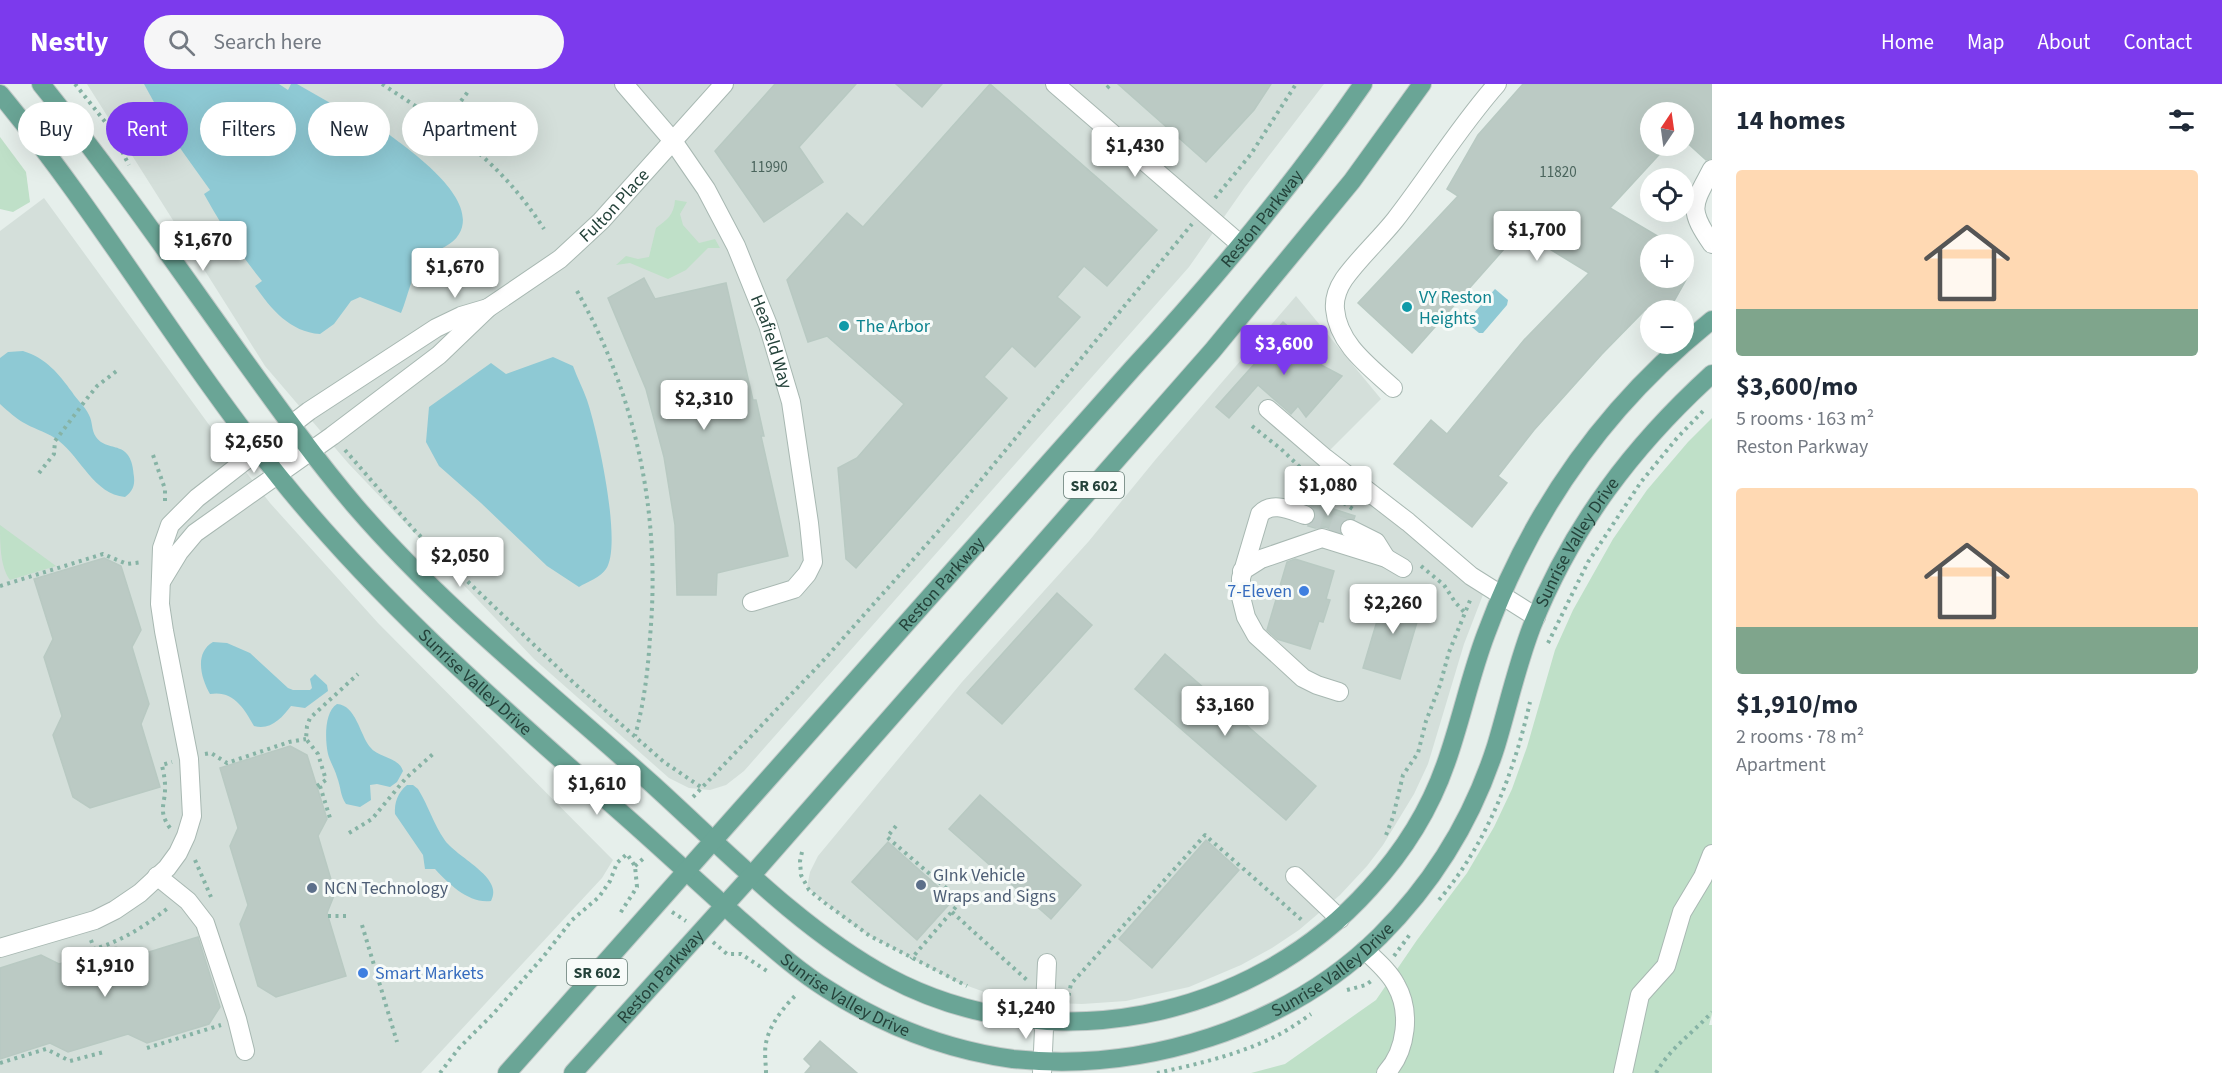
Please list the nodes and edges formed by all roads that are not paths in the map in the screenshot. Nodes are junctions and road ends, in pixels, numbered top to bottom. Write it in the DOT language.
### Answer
graph roads {
  1 [pos="40,84"];
  2 [pos="624,84"];
  3 [pos="724,84"];
  4 [pos="1055,84"];
  5 [pos="1364,84"];
  6 [pos="1422,84"];
  7 [pos="1497,84"];
  8 [pos="0,94"];
  9 [pos="673,141"];
  10 [pos="1711,178"];
  11 [pos="1240,244"];
  12 [pos="1712,244"];
  13 [pos="488,308"];
  14 [pos="1712,320"];
  15 [pos="1712,375"];
  16 [pos="1394,388"];
  17 [pos="1268,409"];
  18 [pos="290,424"];
  19 [pos="259,450"];
  20 [pos="311,451"];
  21 [pos="277,475"];
  22 [pos="1305,515"];
  23 [pos="1350,529"];
  24 [pos="1386,558"];
  25 [pos="1403,568"];
  26 [pos="1242,571"];
  27 [pos="162,581"];
  28 [pos="1501,596"];
  29 [pos="752,602"];
  30 [pos="1536,617"];
  31 [pos="1339,692"];
  32 [pos="713,840"];
  33 [pos="1712,854"];
  34 [pos="687,871"];
  35 [pos="752,875"];
  36 [pos="158,876"];
  37 [pos="1295,876"];
  38 [pos="724,905"];
  39 [pos="1333,912"];
  40 [pos="0,948"];
  41 [pos="1365,950"];
  42 [pos="1047,963"];
  43 [pos="1045,1020"];
  44 [pos="244,1051"];
  45 [pos="1042,1067"];
  46 [pos="507,1073"];
  47 [pos="573,1073"];
  48 [pos="1386,1073"];
  49 [pos="1623,1073"];
  1 -- 18 [label="main road, Sunrise Valley Drive"];
  2 -- 9 [label="street, Heafield Way"];
  3 -- 9 [label="street, Fulton Place"];
  4 -- 11 [label="street"];
  5 -- 11 [label="main road, Reston Parkway / SR 602"];
  6 -- 35 [label="main road, Reston Parkway / SR 602"];
  7 -- 16 [label="street"];
  8 -- 19 [label="main road, Sunrise Valley Drive"];
  9 -- 13 [label="street, Fulton Place"];
  9 -- 29 [label="street, Heafield Way"];
  10 -- 12 [label="street"];
  11 -- 32 [label="main road, Reston Parkway / SR 602"];
  13 -- 18 [label="street, Fulton Place"];
  13 -- 20 [label="street, Fulton Place"];
  14 -- 28 [label="main road, Sunrise Valley Drive"];
  15 -- 30 [label="main road, Sunrise Valley Drive"];
  17 -- 28 [label="street"];
  18 -- 19 [label="street, Fulton Place"];
  18 -- 20 [label="main road, Sunrise Valley Drive"];
  19 -- 21 [label="main road, Sunrise Valley Drive"];
  19 -- 27 [label="street, Fulton Place"];
  20 -- 21 [label="street, Fulton Place"];
  20 -- 32 [label="main road, Sunrise Valley Drive"];
  21 -- 27 [label="street, Fulton Place"];
  21 -- 34 [label="main road, Sunrise Valley Drive"];
  22 -- 26 [label="street"];
  23 -- 24 [label="street"];
  24 -- 25 [label="street"];
  24 -- 26 [label="street"];
  26 -- 31 [label="street"];
  27 -- 36 [label="street, Fulton Place"];
  28 -- 30 [label="street"];
  28 -- 39 [label="main road, Sunrise Valley Drive"];
  30 -- 41 [label="main road, Sunrise Valley Drive"];
  32 -- 34 [label="main road, Reston Parkway / SR 602"];
  32 -- 35 [label="main road, Sunrise Valley Drive"];
  33 -- 49 [label="street"];
  34 -- 38 [label="main road, Sunrise Valley Drive"];
  34 -- 46 [label="main road, Reston Parkway / SR 602"];
  35 -- 38 [label="main road, Reston Parkway / SR 602"];
  35 -- 43 [label="main road, Sunrise Valley Drive"];
  36 -- 40 [label="street, Fulton Place"];
  36 -- 44 [label="street"];
  37 -- 39 [label="street"];
  38 -- 45 [label="main road, Sunrise Valley Drive"];
  38 -- 47 [label="main road, Reston Parkway / SR 602"];
  39 -- 43 [label="main road, Sunrise Valley Drive"];
  41 -- 45 [label="main road, Sunrise Valley Drive"];
  41 -- 48 [label="street"];
  42 -- 43 [label="street"];
  43 -- 45 [label="street"];
}
